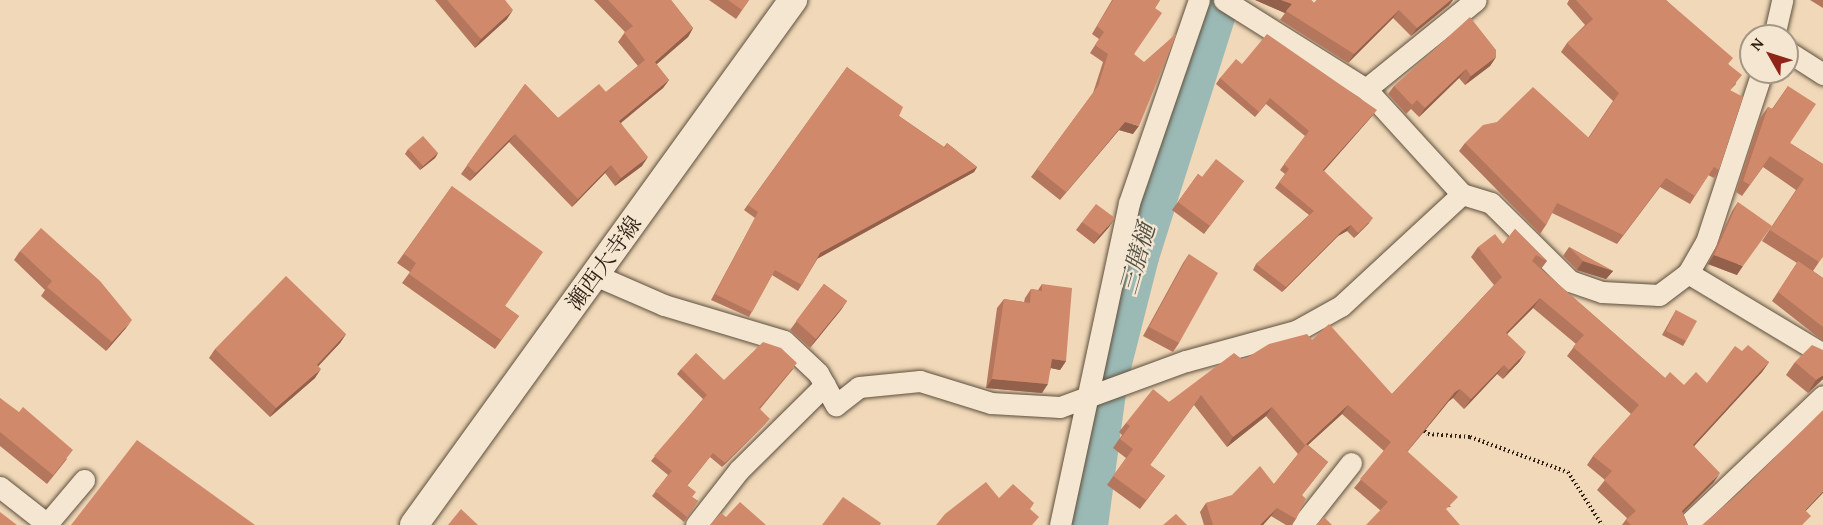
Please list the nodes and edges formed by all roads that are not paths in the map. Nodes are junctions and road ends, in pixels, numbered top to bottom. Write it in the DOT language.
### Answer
graph roads {
  1 [pos="793,0"];
  2 [pos="1199,0"];
  3 [pos="1225,0"];
  4 [pos="1476,0"];
  5 [pos="1782,0"];
  6 [pos="1777,24"];
  7 [pos="1799,59"];
  8 [pos="1823,74"];
  9 [pos="1758,84"];
  10 [pos="1366,89"];
  11 [pos="1462,194"];
  12 [pos="1688,273"];
  13 [pos="595,275"];
  14 [pos="1823,354"];
  15 [pos="825,386"];
  16 [pos="1096,395"];
  17 [pos="1823,396"];
  18 [pos="1352,463"];
  19 [pos="84,480"];
  20 [pos="0,487"];
  21 [pos="47,524"];
  22 [pos="414,525"];
  23 [pos="696,525"];
  24 [pos="1060,525"];
  25 [pos="1302,525"];
  26 [pos="1687,525"];
  1 -- 13 [label="main road, 瀬西大寺線"];
  2 -- 16 [label="street"];
  3 -- 10 [label="street"];
  4 -- 10 [label="street"];
  5 -- 6 [label="street"];
  7 -- 8 [label="street"];
  9 -- 12 [label="street"];
  10 -- 11 [label="street"];
  11 -- 12 [label="street"];
  11 -- 16 [label="street"];
  12 -- 14 [label="street"];
  13 -- 15 [label="street"];
  13 -- 22 [label="main road, 瀬西大寺線"];
  15 -- 16 [label="street"];
  15 -- 23 [label="street"];
  16 -- 24 [label="street"];
  17 -- 26 [label="street"];
  18 -- 25 [label="street"];
  19 -- 21 [label="street"];
  20 -- 21 [label="street"];
}
